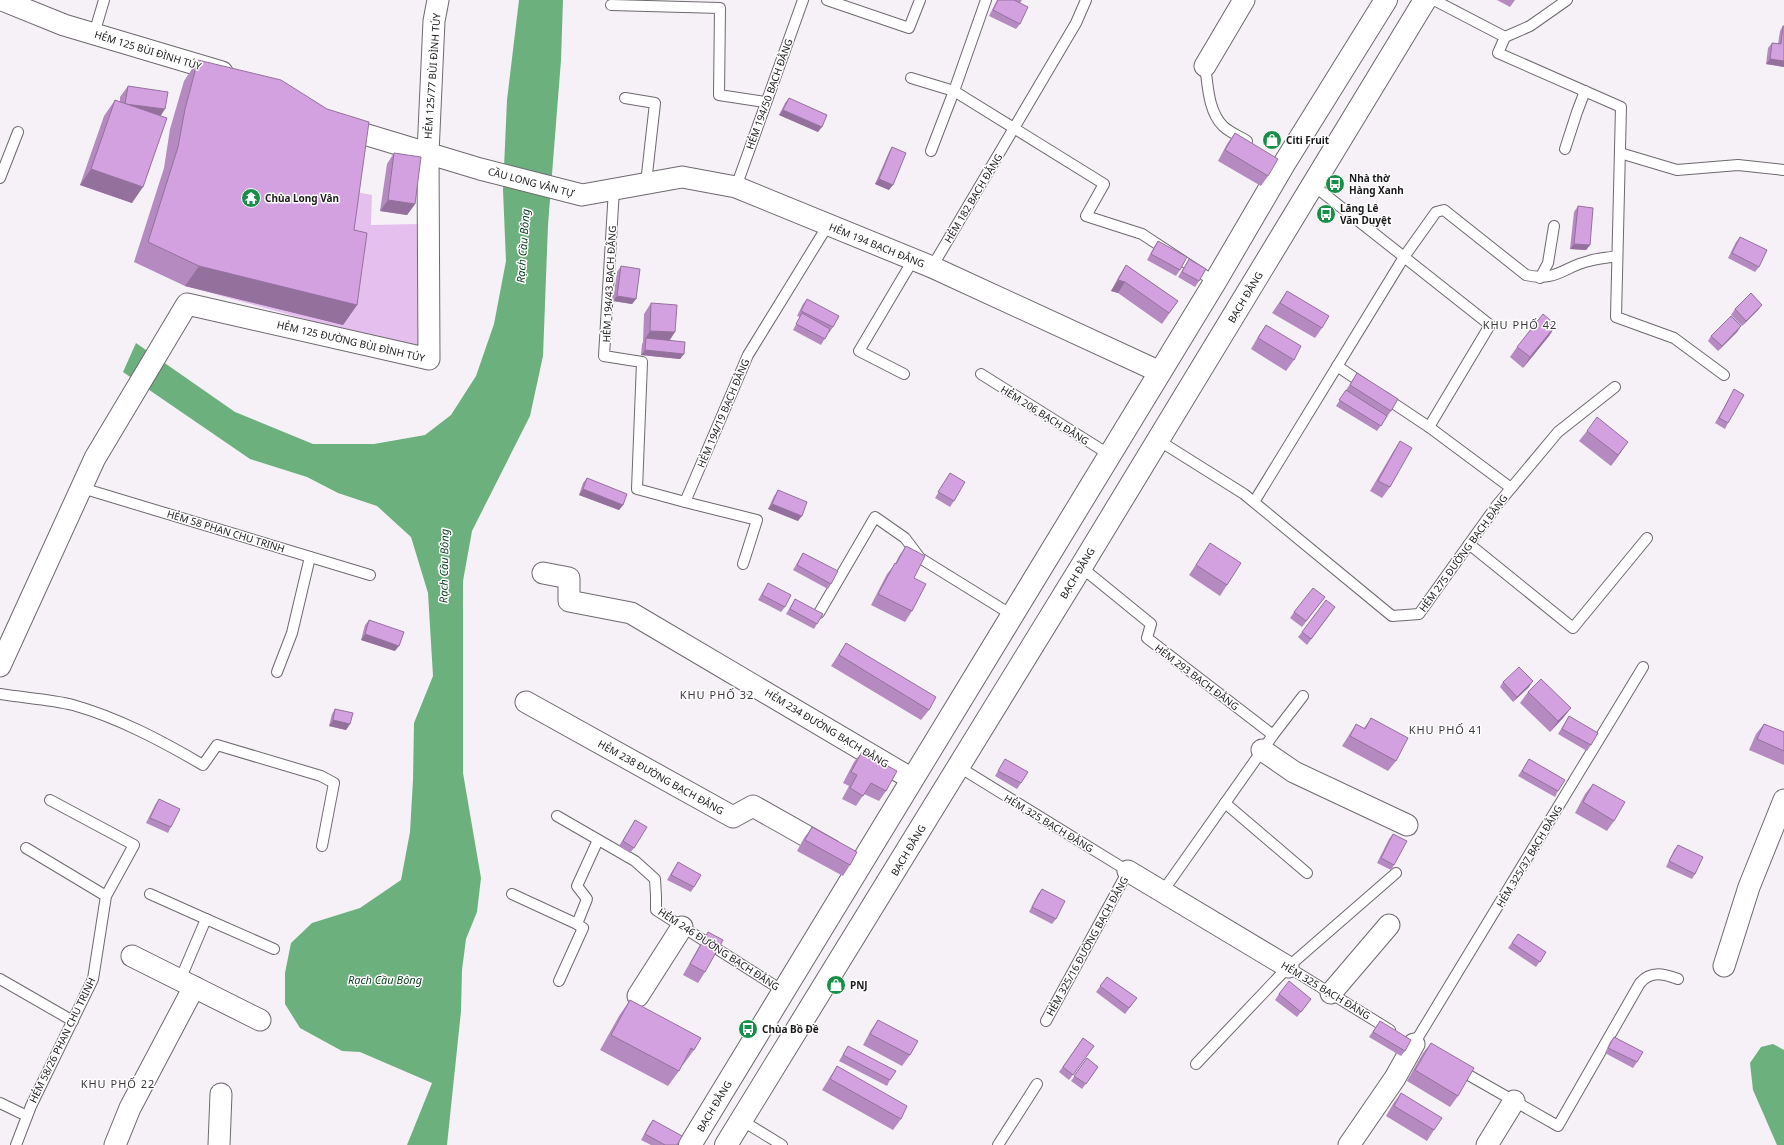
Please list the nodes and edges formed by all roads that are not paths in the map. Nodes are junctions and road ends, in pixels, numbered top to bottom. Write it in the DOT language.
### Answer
graph roads {
  1 [pos="2,0"];
  2 [pos="104,0"];
  3 [pos="438,0"];
  4 [pos="802,0"];
  5 [pos="827,0"];
  6 [pos="920,0"];
  7 [pos="986,0"];
  8 [pos="1086,0"];
  9 [pos="1244,0"];
  10 [pos="1385,0"];
  11 [pos="1425,0"];
  12 [pos="1434,0"];
  13 [pos="1567,0"];
  14 [pos="702,4"];
  15 [pos="611,6"];
  16 [pos="94,34"];
  17 [pos="1505,37"];
  18 [pos="1205,66"];
  19 [pos="911,78"];
  20 [pos="240,79"];
  21 [pos="954,91"];
  22 [pos="1585,91"];
  23 [pos="625,98"];
  24 [pos="765,102"];
  25 [pos="320,121"];
  26 [pos="1014,129"];
  27 [pos="18,132"];
  28 [pos="1255,146"];
  29 [pos="1565,149"];
  30 [pos="931,151"];
  31 [pos="428,153"];
  32 [pos="1620,153"];
  33 [pos="1784,170"];
  34 [pos="0,178"];
  35 [pos="646,183"];
  36 [pos="1313,185"];
  37 [pos="736,188"];
  38 [pos="614,189"];
  39 [pos="582,195"];
  40 [pos="828,225"];
  41 [pos="1554,226"];
  42 [pos="1618,256"];
  43 [pos="1404,257"];
  44 [pos="922,264"];
  45 [pos="1540,278"];
  46 [pos="1215,282"];
  47 [pos="1337,366"];
  48 [pos="1160,372"];
  49 [pos="904,374"];
  50 [pos="980,374"];
  51 [pos="1724,375"];
  52 [pos="1615,387"];
  53 [pos="1189,389"];
  54 [pos="1429,427"];
  55 [pos="1158,440"];
  56 [pos="1110,455"];
  57 [pos="82,488"];
  58 [pos="1511,488"];
  59 [pos="685,502"];
  60 [pos="1254,502"];
  61 [pos="1647,538"];
  62 [pos="1469,544"];
  63 [pos="310,557"];
  64 [pos="743,564"];
  65 [pos="1081,567"];
  66 [pos="543,573"];
  67 [pos="370,574"];
  68 [pos="819,613"];
  69 [pos="1012,614"];
  70 [pos="0,666"];
  71 [pos="1643,667"];
  72 [pos="277,672"];
  73 [pos="0,694"];
  74 [pos="1303,696"];
  75 [pos="526,702"];
  76 [pos="1268,742"];
  77 [pos="958,767"];
  78 [pos="912,779"];
  79 [pos="940,797"];
  80 [pos="50,800"];
  81 [pos="1784,800"];
  82 [pos="1225,803"];
  83 [pos="558,816"];
  84 [pos="1407,825"];
  85 [pos="598,840"];
  86 [pos="322,846"];
  87 [pos="26,848"];
  88 [pos="859,867"];
  89 [pos="1128,871"];
  90 [pos="1307,873"];
  91 [pos="1396,873"];
  92 [pos="1163,891"];
  93 [pos="150,894"];
  94 [pos="512,894"];
  95 [pos="106,896"];
  96 [pos="206,919"];
  97 [pos="577,924"];
  98 [pos="1389,925"];
  99 [pos="682,927"];
  100 [pos="274,949"];
  101 [pos="132,956"];
  102 [pos="1724,966"];
  103 [pos="1288,967"];
  104 [pos="0,979"];
  105 [pos="1678,979"];
  106 [pos="558,981"];
  107 [pos="187,984"];
  108 [pos="783,991"];
  109 [pos="1331,993"];
  110 [pos="638,996"];
  111 [pos="260,1020"];
  112 [pos="73,1021"];
  113 [pos="1046,1021"];
  114 [pos="1409,1041"];
  115 [pos="1448,1063"];
  116 [pos="1196,1064"];
  117 [pos="1036,1084"];
  118 [pos="221,1094"];
  119 [pos="1514,1101"];
  120 [pos="0,1103"];
  121 [pos="27,1116"];
  122 [pos="741,1120"];
  123 [pos="16,1145"];
  124 [pos="115,1145"];
  125 [pos="219,1145"];
  126 [pos="690,1145"];
  127 [pos="726,1145"];
  128 [pos="782,1145"];
  129 [pos="998,1145"];
  130 [pos="1349,1145"];
  131 [pos="1487,1145"];
  1 -- 16 [label="street, HẺM 125 BÙI ĐÌNH TÚY"];
  2 -- 16 [label="lane"];
  3 -- 31 [label="street, HẺM 125/77 BÙI ĐÌNH TÚY"];
  4 -- 24 [label="lane, HẺM 194/50 BẠCH ĐẰNG"];
  5 -- 6 [label="lane"];
  7 -- 21 [label="lane"];
  8 -- 26 [label="lane, HẺM 182 BẠCH ĐẰNG"];
  9 -- 18 [label="street"];
  10 -- 46 [label="main road, BẠCH ĐẰNG"];
  11 -- 36 [label="main road, BẠCH ĐẰNG"];
  12 -- 17 [label="lane"];
  13 -- 17 [label="lane"];
  14 -- 15 [label="lane"];
  14 -- 24 [label="lane"];
  16 -- 20 [label="street, HẺM 125 BÙI ĐÌNH TÚY"];
  17 -- 22 [label="lane"];
  18 -- 28 [label="lane"];
  19 -- 21 [label="lane"];
  21 -- 26 [label="lane"];
  21 -- 30 [label="lane"];
  22 -- 29 [label="lane"];
  22 -- 32 [label="lane"];
  23 -- 35 [label="lane"];
  24 -- 37 [label="lane, HẺM 194/50 BẠCH ĐẰNG"];
  25 -- 31 [label="street"];
  26 -- 44 [label="lane, HẺM 182 BẠCH ĐẰNG"];
  26 -- 46 [label="lane"];
  27 -- 34 [label="lane"];
  31 -- 39 [label="street, CẦU LONG VÂN TỰ"];
  31 -- 57 [label="street, HẺM 125 ĐƯỜNG BÙI ĐÌNH TÚY"];
  32 -- 33 [label="lane"];
  32 -- 42 [label="lane"];
  35 -- 37 [label="street, HẺM 194 BẠCH ĐẰNG"];
  35 -- 38 [label="street, HẺM 194 BẠCH ĐẰNG"];
  36 -- 43 [label="lane"];
  36 -- 53 [label="main road, BẠCH ĐẰNG"];
  37 -- 40 [label="street, HẺM 194 BẠCH ĐẰNG"];
  38 -- 39 [label="street, HẺM 194 BẠCH ĐẰNG"];
  38 -- 59 [label="lane, HẺM 194/43 BẠCH ĐẰNG"];
  40 -- 44 [label="street, HẺM 194 BẠCH ĐẰNG"];
  40 -- 59 [label="lane, HẺM 194/19 BẠCH ĐẰNG"];
  41 -- 45 [label="lane"];
  42 -- 45 [label="lane"];
  42 -- 51 [label="lane"];
  43 -- 45 [label="lane"];
  43 -- 47 [label="lane"];
  43 -- 54 [label="lane"];
  44 -- 48 [label="street, HẺM 194 BẠCH ĐẰNG"];
  44 -- 49 [label="lane, HẺM 182 BẠCH ĐẰNG"];
  46 -- 48 [label="main road, BẠCH ĐẰNG"];
  47 -- 54 [label="lane"];
  47 -- 60 [label="lane"];
  48 -- 53 [label="main road"];
  48 -- 56 [label="main road, BẠCH ĐẰNG"];
  50 -- 56 [label="lane, HẺM 206 BẠCH ĐẰNG"];
  52 -- 58 [label="lane, HẺM 275 ĐƯỜNG BẠCH ĐẰNG"];
  53 -- 55 [label="main road, BẠCH ĐẰNG"];
  54 -- 58 [label="lane"];
  55 -- 60 [label="lane, HẺM 275 ĐƯỜNG BẠCH ĐẰNG"];
  55 -- 65 [label="main road, BẠCH ĐẰNG"];
  56 -- 69 [label="main road, BẠCH ĐẰNG"];
  57 -- 63 [label="lane, HẺM 58 PHAN CHU TRINH"];
  57 -- 70 [label="street"];
  58 -- 62 [label="lane, HẺM 275 ĐƯỜNG BẠCH ĐẰNG"];
  59 -- 64 [label="lane"];
  60 -- 62 [label="lane, HẺM 275 ĐƯỜNG BẠCH ĐẰNG"];
  61 -- 62 [label="lane"];
  63 -- 67 [label="lane, HẺM 58 PHAN CHU TRINH"];
  63 -- 72 [label="lane"];
  65 -- 76 [label="lane, HẺM 293 BẠCH ĐẰNG"];
  65 -- 77 [label="main road, BẠCH ĐẰNG"];
  66 -- 78 [label="street, HẺM 234 ĐƯỜNG BẠCH ĐẰNG"];
  68 -- 69 [label="lane"];
  69 -- 78 [label="main road, BẠCH ĐẰNG"];
  71 -- 114 [label="lane, HẺM 325/37 BẠCH ĐẰNG"];
  73 -- 86 [label="lane"];
  74 -- 76 [label="lane"];
  75 -- 88 [label="street, HẺM 238 ĐƯỜNG BẠCH ĐẰNG"];
  76 -- 82 [label="lane"];
  76 -- 84 [label="street"];
  77 -- 79 [label="main road, BẠCH ĐẰNG"];
  77 -- 89 [label="lane, HẺM 325 BẠCH ĐẰNG"];
  78 -- 79 [label="main road"];
  78 -- 88 [label="main road, BẠCH ĐẰNG"];
  79 -- 122 [label="main road, BẠCH ĐẰNG"];
  80 -- 95 [label="lane, HẺM 58/26 PHAN CHU TRINH"];
  81 -- 102 [label="street"];
  82 -- 90 [label="lane"];
  82 -- 92 [label="lane"];
  83 -- 85 [label="lane, HẺM 246 ĐƯỜNG BẠCH ĐẰNG"];
  85 -- 97 [label="lane"];
  85 -- 99 [label="lane, HẺM 246 ĐƯỜNG BẠCH ĐẰNG"];
  87 -- 95 [label="lane"];
  88 -- 108 [label="main road, BẠCH ĐẰNG"];
  89 -- 92 [label="street, HẺM 325 BẠCH ĐẰNG"];
  89 -- 113 [label="lane, HẺM 325/16 ĐƯỜNG BẠCH ĐẰNG"];
  91 -- 103 [label="lane"];
  92 -- 103 [label="street, HẺM 325 BẠCH ĐẰNG"];
  93 -- 96 [label="lane"];
  94 -- 97 [label="lane"];
  95 -- 112 [label="lane, HẺM 58/26 PHAN CHU TRINH"];
  96 -- 100 [label="lane"];
  96 -- 107 [label="lane"];
  97 -- 106 [label="lane"];
  98 -- 109 [label="street"];
  99 -- 108 [label="lane, HẺM 246 ĐƯỜNG BẠCH ĐẰNG"];
  99 -- 110 [label="street"];
  101 -- 107 [label="street"];
  103 -- 109 [label="lane, HẺM 325 BẠCH ĐẰNG"];
  103 -- 116 [label="lane"];
  104 -- 112 [label="lane"];
  105 -- 119 [label="lane"];
  107 -- 111 [label="street"];
  107 -- 124 [label="street"];
  108 -- 126 [label="main road, BẠCH ĐẰNG"];
  109 -- 114 [label="lane, HẺM 325 BẠCH ĐẰNG"];
  112 -- 121 [label="lane, HẺM 58/26 PHAN CHU TRINH"];
  114 -- 130 [label="street"];
  115 -- 119 [label="lane"];
  117 -- 129 [label="lane"];
  118 -- 125 [label="street"];
  119 -- 131 [label="street"];
  120 -- 121 [label="lane"];
  121 -- 123 [label="lane, HẺM 58/26 PHAN CHU TRINH"];
  122 -- 127 [label="main road, BẠCH ĐẰNG"];
  122 -- 128 [label="lane"];
}
